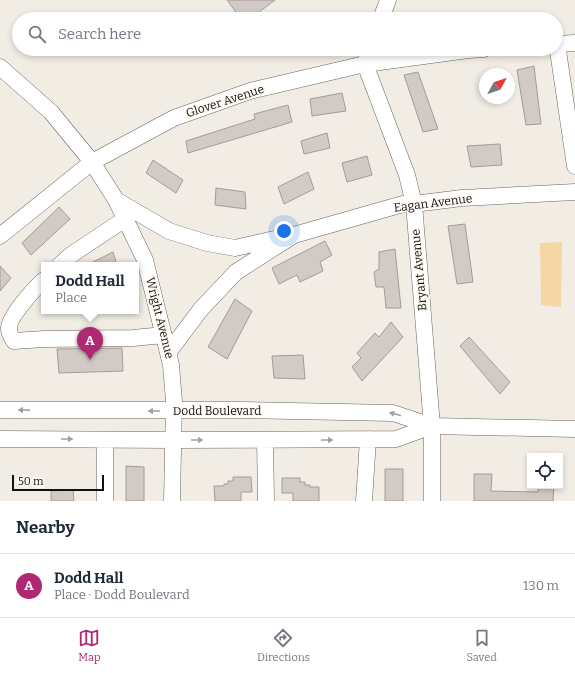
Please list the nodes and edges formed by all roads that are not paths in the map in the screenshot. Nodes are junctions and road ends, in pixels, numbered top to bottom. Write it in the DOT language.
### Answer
graph roads {
  1 [pos="388,0"];
  2 [pos="384,12"];
  3 [pos="575,43"];
  4 [pos="563,44"];
  5 [pos="367,56"];
  6 [pos="423,56"];
  7 [pos="558,56"];
  8 [pos="364,64"];
  9 [pos="0,67"];
  10 [pos="92,162"];
  11 [pos="575,166"];
  12 [pos="575,192"];
  13 [pos="116,200"];
  14 [pos="414,204"];
  15 [pos="126,220"];
  16 [pos="294,235"];
  17 [pos="0,236"];
  18 [pos="63,262"];
  19 [pos="41,283"];
  20 [pos="164,336"];
  21 [pos="168,353"];
  22 [pos="0,410"];
  23 [pos="174,411"];
  24 [pos="432,426"];
  25 [pos="575,428"];
  26 [pos="0,439"];
  27 [pos="105,440"];
  28 [pos="173,440"];
  29 [pos="265,440"];
  30 [pos="368,440"];
  31 [pos="105,501"];
  32 [pos="172,501"];
  33 [pos="266,501"];
  34 [pos="364,501"];
  35 [pos="432,501"];
  1 -- 2 [label="street"];
  3 -- 4 [label="street"];
  5 -- 8 [label="street"];
  6 -- 8 [label="street, Glover Avenue"];
  7 -- 11 [label="street"];
  8 -- 10 [label="street, Glover Avenue"];
  8 -- 14 [label="street, Bryant Avenue"];
  9 -- 10 [label="street, Wright Avenue"];
  10 -- 13 [label="street, Wright Avenue"];
  10 -- 17 [label="street, Glover Avenue"];
  12 -- 14 [label="street, Eagan Avenue"];
  13 -- 15 [label="street, Wright Avenue"];
  13 -- 16 [label="street, Eagan Avenue"];
  14 -- 16 [label="street, Eagan Avenue"];
  14 -- 24 [label="street, Bryant Avenue"];
  15 -- 18 [label="street"];
  15 -- 20 [label="street, Wright Avenue"];
  16 -- 21 [label="street, Eagan Avenue"];
  19 -- 20 [label="street"];
  20 -- 21 [label="street, Wright Avenue"];
  21 -- 23 [label="street, Wright Avenue"];
  23 -- 22 [label="street, Dodd Boulevard, one-way"];
  24 -- 23 [label="street, Dodd Boulevard, one-way"];
  23 -- 28 [label="street, Wright Avenue"];
  24 -- 25 [label="street, Dodd Boulevard"];
  24 -- 30 [label="street, Dodd Boulevard"];
  24 -- 35 [label="street, Bryant Avenue"];
  26 -- 27 [label="street, Dodd Boulevard, one-way"];
  27 -- 28 [label="street, Dodd Boulevard"];
  27 -- 31 [label="street"];
  28 -- 29 [label="street, Dodd Boulevard, one-way"];
  28 -- 32 [label="street, Wright Avenue"];
  29 -- 30 [label="street, Dodd Boulevard, one-way"];
  29 -- 33 [label="street"];
  30 -- 34 [label="street"];
}
